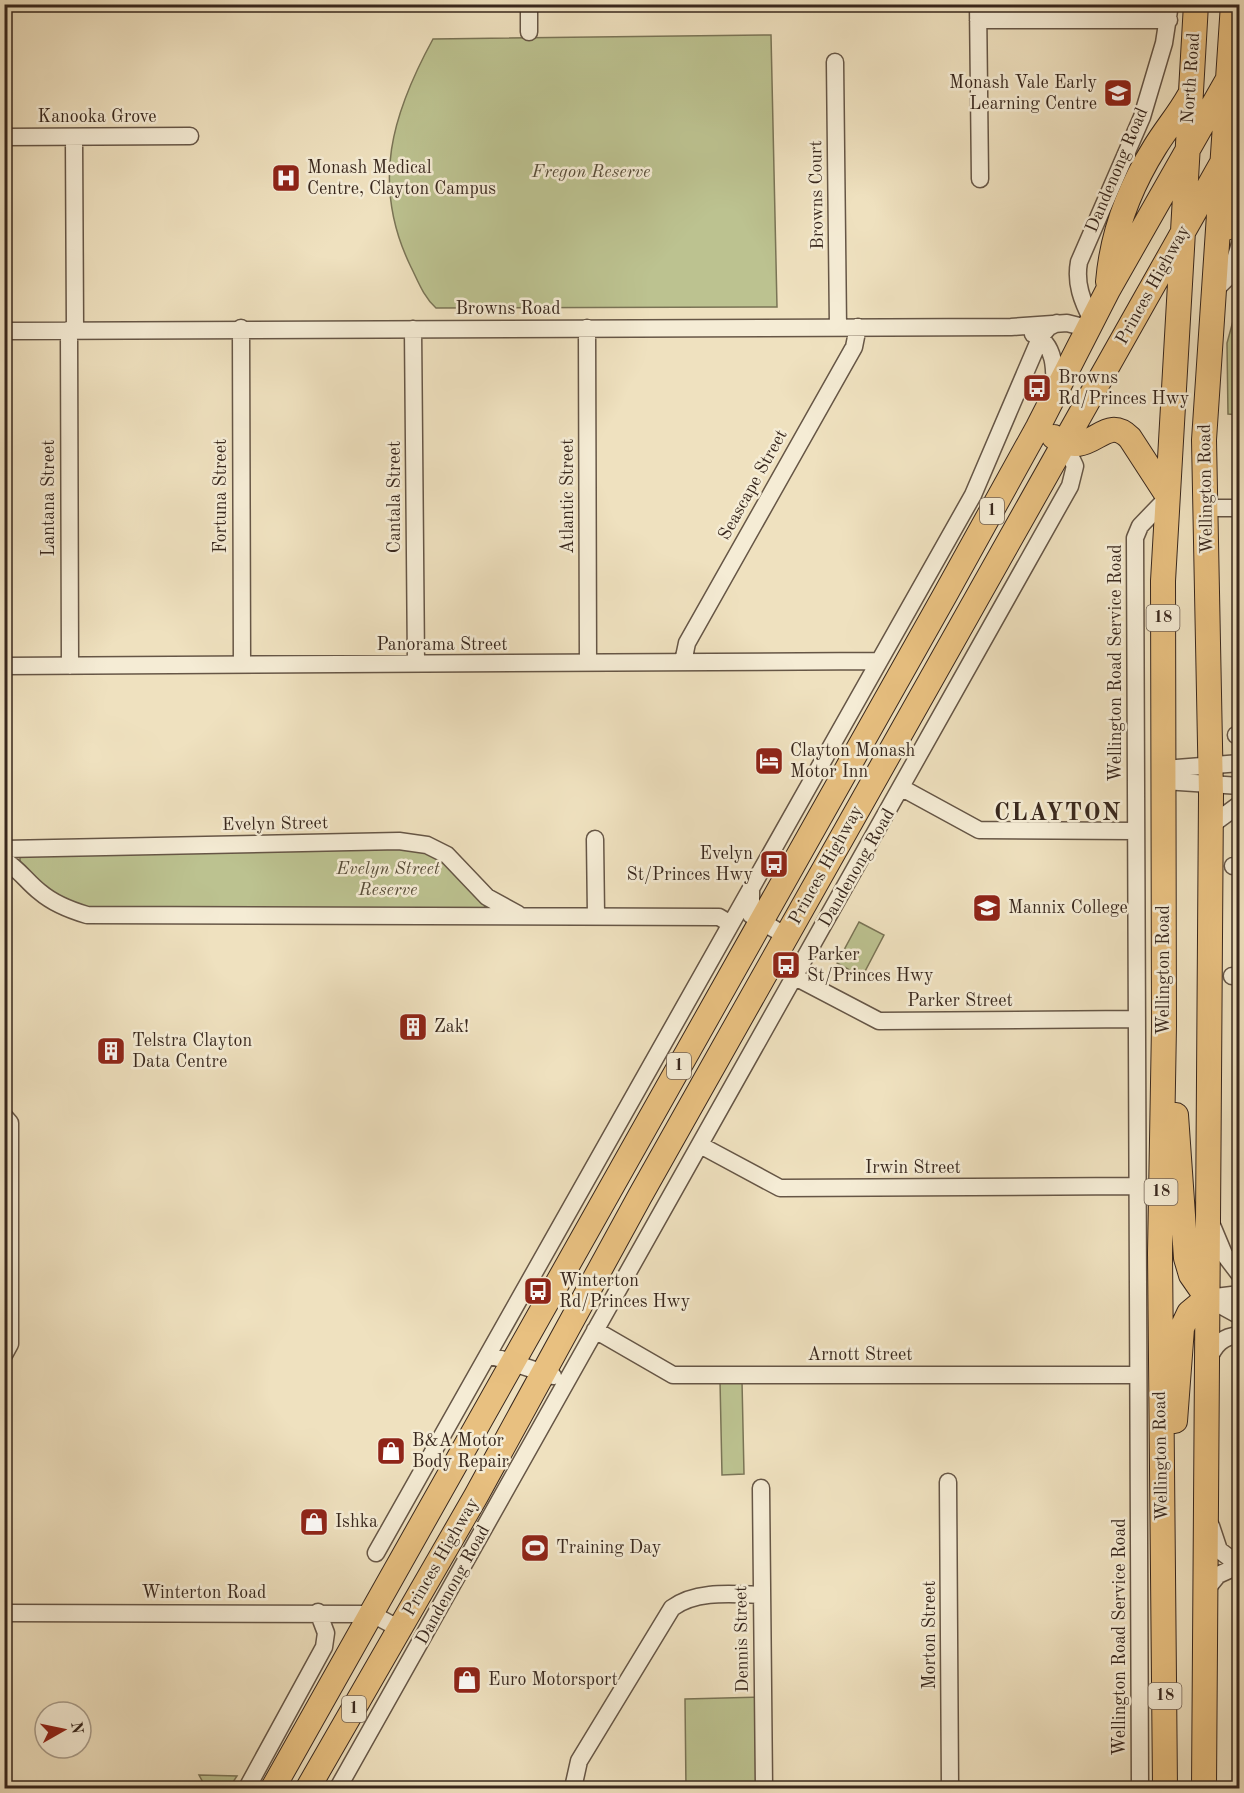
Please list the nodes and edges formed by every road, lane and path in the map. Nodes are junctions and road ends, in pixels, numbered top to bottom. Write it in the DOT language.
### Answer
graph roads {
  1 [pos="529,4"];
  2 [pos="1196,4"];
  3 [pos="1233,4"];
  4 [pos="1169,12"];
  5 [pos="978,13"];
  6 [pos="529,32"];
  7 [pos="836,62"];
  8 [pos="1234,67"];
  9 [pos="1190,94"];
  10 [pos="1239,131"];
  11 [pos="74,136"];
  12 [pos="190,136"];
  13 [pos="4,137"];
  14 [pos="1187,151"];
  15 [pos="1222,161"];
  16 [pos="980,179"];
  17 [pos="1239,190"];
  18 [pos="1183,231"];
  19 [pos="1239,244"];
  20 [pos="1215,261"];
  21 [pos="1108,290"];
  22 [pos="1213,292"];
  23 [pos="1057,324"];
  24 [pos="1089,324"];
  25 [pos="838,327"];
  26 [pos="858,327"];
  27 [pos="1011,327"];
  28 [pos="241,328"];
  29 [pos="587,328"];
  30 [pos="413,329"];
  31 [pos="72,330"];
  32 [pos="4,331"];
  33 [pos="1040,338"];
  34 [pos="1054,393"];
  35 [pos="1038,427"];
  36 [pos="1065,445"];
  37 [pos="1167,497"];
  38 [pos="1205,508"];
  39 [pos="1239,508"];
  40 [pos="945,595"];
  41 [pos="909,609"];
  42 [pos="879,661"];
  43 [pos="683,662"];
  44 [pos="588,663"];
  45 [pos="242,664"];
  46 [pos="416,664"];
  47 [pos="4,666"];
  48 [pos="70,666"];
  49 [pos="1239,763"];
  50 [pos="1164,775"];
  51 [pos="1210,775"];
  52 [pos="1239,786"];
  53 [pos="902,788"];
  54 [pos="1239,804"];
  55 [pos="1210,826"];
  56 [pos="1136,831"];
  57 [pos="595,838"];
  58 [pos="4,849"];
  59 [pos="4,860"];
  60 [pos="752,883"];
  61 [pos="520,915"];
  62 [pos="596,915"];
  63 [pos="729,923"];
  64 [pos="760,923"];
  65 [pos="786,936"];
  66 [pos="795,977"];
  67 [pos="691,993"];
  68 [pos="1136,1019"];
  69 [pos="1164,1026"];
  70 [pos="698,1033"];
  71 [pos="4,1116"];
  72 [pos="700,1145"];
  73 [pos="1136,1193"];
  74 [pos="1207,1214"];
  75 [pos="1160,1253"];
  76 [pos="1239,1275"];
  77 [pos="1239,1294"];
  78 [pos="1208,1298"];
  79 [pos="1239,1316"];
  80 [pos="595,1330"];
  81 [pos="1239,1335"];
  82 [pos="4,1355"];
  83 [pos="489,1355"];
  84 [pos="1207,1362"];
  85 [pos="514,1363"];
  86 [pos="542,1372"];
  87 [pos="1138,1375"];
  88 [pos="566,1380"];
  89 [pos="1160,1459"];
  90 [pos="948,1482"];
  91 [pos="1138,1485"];
  92 [pos="414,1487"];
  93 [pos="761,1488"];
  94 [pos="1207,1510"];
  95 [pos="419,1528"];
  96 [pos="376,1553"];
  97 [pos="1239,1565"];
  98 [pos="1205,1591"];
  99 [pos="761,1595"];
  100 [pos="1164,1603"];
  101 [pos="318,1612"];
  102 [pos="4,1613"];
  103 [pos="372,1614"];
  104 [pos="400,1629"];
  105 [pos="265,1780"];
  106 [pos="247,1788"];
  107 [pos="308,1788"];
  108 [pos="338,1788"];
  109 [pos="573,1788"];
  110 [pos="764,1788"];
  111 [pos="950,1788"];
  112 [pos="1140,1788"];
  113 [pos="1165,1788"];
  114 [pos="1204,1788"];
  1 -- 6 [label="street"];
  2 -- 9 [label="highway, North Road / 18"];
  3 -- 8 [label="highway, North Road / 18"];
  4 -- 5 [label="street"];
  4 -- 24 [label="street, Dandenong Road"];
  5 -- 16 [label="street"];
  7 -- 25 [label="street, Browns Court"];
  8 -- 14 [label="highway, Princes Highway / 1"];
  8 -- 15 [label="highway, North Road / 18"];
  9 -- 14 [label="highway, North Road / 18"];
  9 -- 21 [label="highway"];
  10 -- 15 [label="highway, Princes Highway / 1"];
  11 -- 12 [label="street, Kanooka Grove"];
  11 -- 13 [label="street, Kanooka Grove"];
  11 -- 31 [label="street, Lantana Street"];
  14 -- 18 [label="highway, Wellington Road / 18"];
  14 -- 21 [label="highway, Princes Highway / 1"];
  15 -- 18 [label="highway, Princes Highway / 1"];
  15 -- 20 [label="highway, Wellington Road / 18"];
  17 -- 20 [label="highway"];
  18 -- 36 [label="highway, Princes Highway / 1"];
  18 -- 37 [label="highway, Wellington Road / 18"];
  19 -- 22 [label="street"];
  20 -- 22 [label="highway, Wellington Road / 18"];
  21 -- 24 [label="highway, Princes Highway / 1"];
  22 -- 38 [label="highway, Wellington Road / 18"];
  23 -- 24 [label="street, Browns Road"];
  23 -- 27 [label="street, Browns Road"];
  23 -- 33 [label="street"];
  24 -- 34 [label="highway, Princes Highway / 1"];
  25 -- 26 [label="street, Browns Road"];
  25 -- 29 [label="street, Browns Road"];
  26 -- 27 [label="street, Browns Road"];
  26 -- 43 [label="street, Seascape Street"];
  27 -- 33 [label="street, Browns Road"];
  28 -- 30 [label="street, Browns Road"];
  28 -- 31 [label="street, Browns Road"];
  28 -- 45 [label="street, Fortuna Street"];
  29 -- 30 [label="street, Browns Road"];
  29 -- 44 [label="street, Atlantic Street"];
  30 -- 46 [label="street, Cantala Street"];
  31 -- 32 [label="street, Browns Road"];
  31 -- 48 [label="street, Lantana Street"];
  33 -- 34 [label="street"];
  33 -- 41 [label="street"];
  34 -- 35 [label="highway, Princes Highway / 1"];
  35 -- 36 [label="highway"];
  35 -- 40 [label="highway, Princes Highway / 1"];
  36 -- 37 [label="highway"];
  36 -- 53 [label="street, Dandenong Road"];
  36 -- 65 [label="highway, Princes Highway / 1"];
  37 -- 50 [label="highway, Wellington Road / 18"];
  37 -- 56 [label="street, Wellington Road Service Road"];
  38 -- 39 [label="street"];
  38 -- 51 [label="highway, Wellington Road / 18"];
  40 -- 41 [label="street"];
  40 -- 64 [label="highway, Princes Highway / 1"];
  41 -- 42 [label="street"];
  42 -- 43 [label="street, Panorama Street"];
  42 -- 60 [label="street"];
  43 -- 44 [label="street, Panorama Street"];
  44 -- 46 [label="street, Panorama Street"];
  45 -- 46 [label="street, Panorama Street"];
  45 -- 48 [label="street, Panorama Street"];
  47 -- 48 [label="street, Panorama Street"];
  49 -- 51 [label="street"];
  50 -- 51 [label="street"];
  50 -- 69 [label="highway, Wellington Road / 18"];
  51 -- 52 [label="street"];
  51 -- 55 [label="highway, Wellington Road / 18"];
  53 -- 56 [label="street"];
  53 -- 66 [label="street, Dandenong Road"];
  54 -- 55 [label="street"];
  55 -- 74 [label="highway, Wellington Road / 18"];
  56 -- 68 [label="street, Wellington Road Service Road"];
  57 -- 62 [label="street"];
  58 -- 61 [label="street, Evelyn Street"];
  59 -- 61 [label="street, Evelyn Street"];
  60 -- 63 [label="street"];
  60 -- 64 [label="street"];
  61 -- 62 [label="street, Evelyn Street"];
  62 -- 63 [label="street, Evelyn Street"];
  63 -- 67 [label="street"];
  64 -- 65 [label="street"];
  64 -- 70 [label="highway, Princes Highway / 1"];
  65 -- 86 [label="highway, Princes Highway / 1"];
  66 -- 68 [label="street, Parker Street"];
  66 -- 72 [label="street, Dandenong Road"];
  67 -- 70 [label="street"];
  67 -- 83 [label="street"];
  68 -- 73 [label="street, Wellington Road Service Road"];
  69 -- 75 [label="highway, Wellington Road / 18"];
  69 -- 78 [label="highway"];
  70 -- 85 [label="highway, Princes Highway / 1"];
  71 -- 82 [label="street"];
  72 -- 73 [label="street, Irwin Street"];
  72 -- 80 [label="street, Dandenong Road"];
  73 -- 75 [label="street, Wellington Road Service Road"];
  73 -- 87 [label="street, Wellington Road Service Road"];
  74 -- 76 [label="street"];
  74 -- 78 [label="highway, Wellington Road / 18"];
  75 -- 89 [label="highway, Wellington Road / 18"];
  77 -- 78 [label="street"];
  78 -- 79 [label="street"];
  78 -- 84 [label="highway, Wellington Road / 18"];
  78 -- 100 [label="highway"];
  80 -- 87 [label="street, Arnott Street"];
  80 -- 88 [label="street, Dandenong Road"];
  81 -- 84 [label="street"];
  83 -- 85 [label="street"];
  83 -- 92 [label="street"];
  84 -- 94 [label="highway, Wellington Road / 18"];
  85 -- 86 [label="street"];
  85 -- 95 [label="highway, Princes Highway / 1"];
  86 -- 88 [label="street"];
  86 -- 104 [label="highway, Princes Highway / 1"];
  87 -- 91 [label="street, Wellington Road Service Road"];
  88 -- 108 [label="street, Dandenong Road"];
  89 -- 91 [label="street"];
  89 -- 100 [label="highway, Wellington Road / 18"];
  90 -- 111 [label="street, Morton Street"];
  91 -- 112 [label="street, Wellington Road Service Road"];
  92 -- 95 [label="street"];
  92 -- 96 [label="street"];
  93 -- 99 [label="street, Dennis Street"];
  94 -- 97 [label="street"];
  94 -- 98 [label="highway, Wellington Road / 18"];
  95 -- 103 [label="highway, Princes Highway / 1"];
  97 -- 98 [label="street"];
  98 -- 114 [label="highway, Wellington Road / 18"];
  99 -- 109 [label="street"];
  99 -- 110 [label="street, Dennis Street"];
  100 -- 113 [label="highway, Wellington Road / 18"];
  101 -- 102 [label="street, Winterton Road"];
  101 -- 103 [label="street, Winterton Road"];
  101 -- 105 [label="street, Princes Highway"];
  103 -- 104 [label="street, Winterton Road"];
  103 -- 105 [label="highway, Princes Highway / 1"];
  104 -- 107 [label="highway, Princes Highway / 1"];
  105 -- 106 [label="street, Princes Highway"];
}
